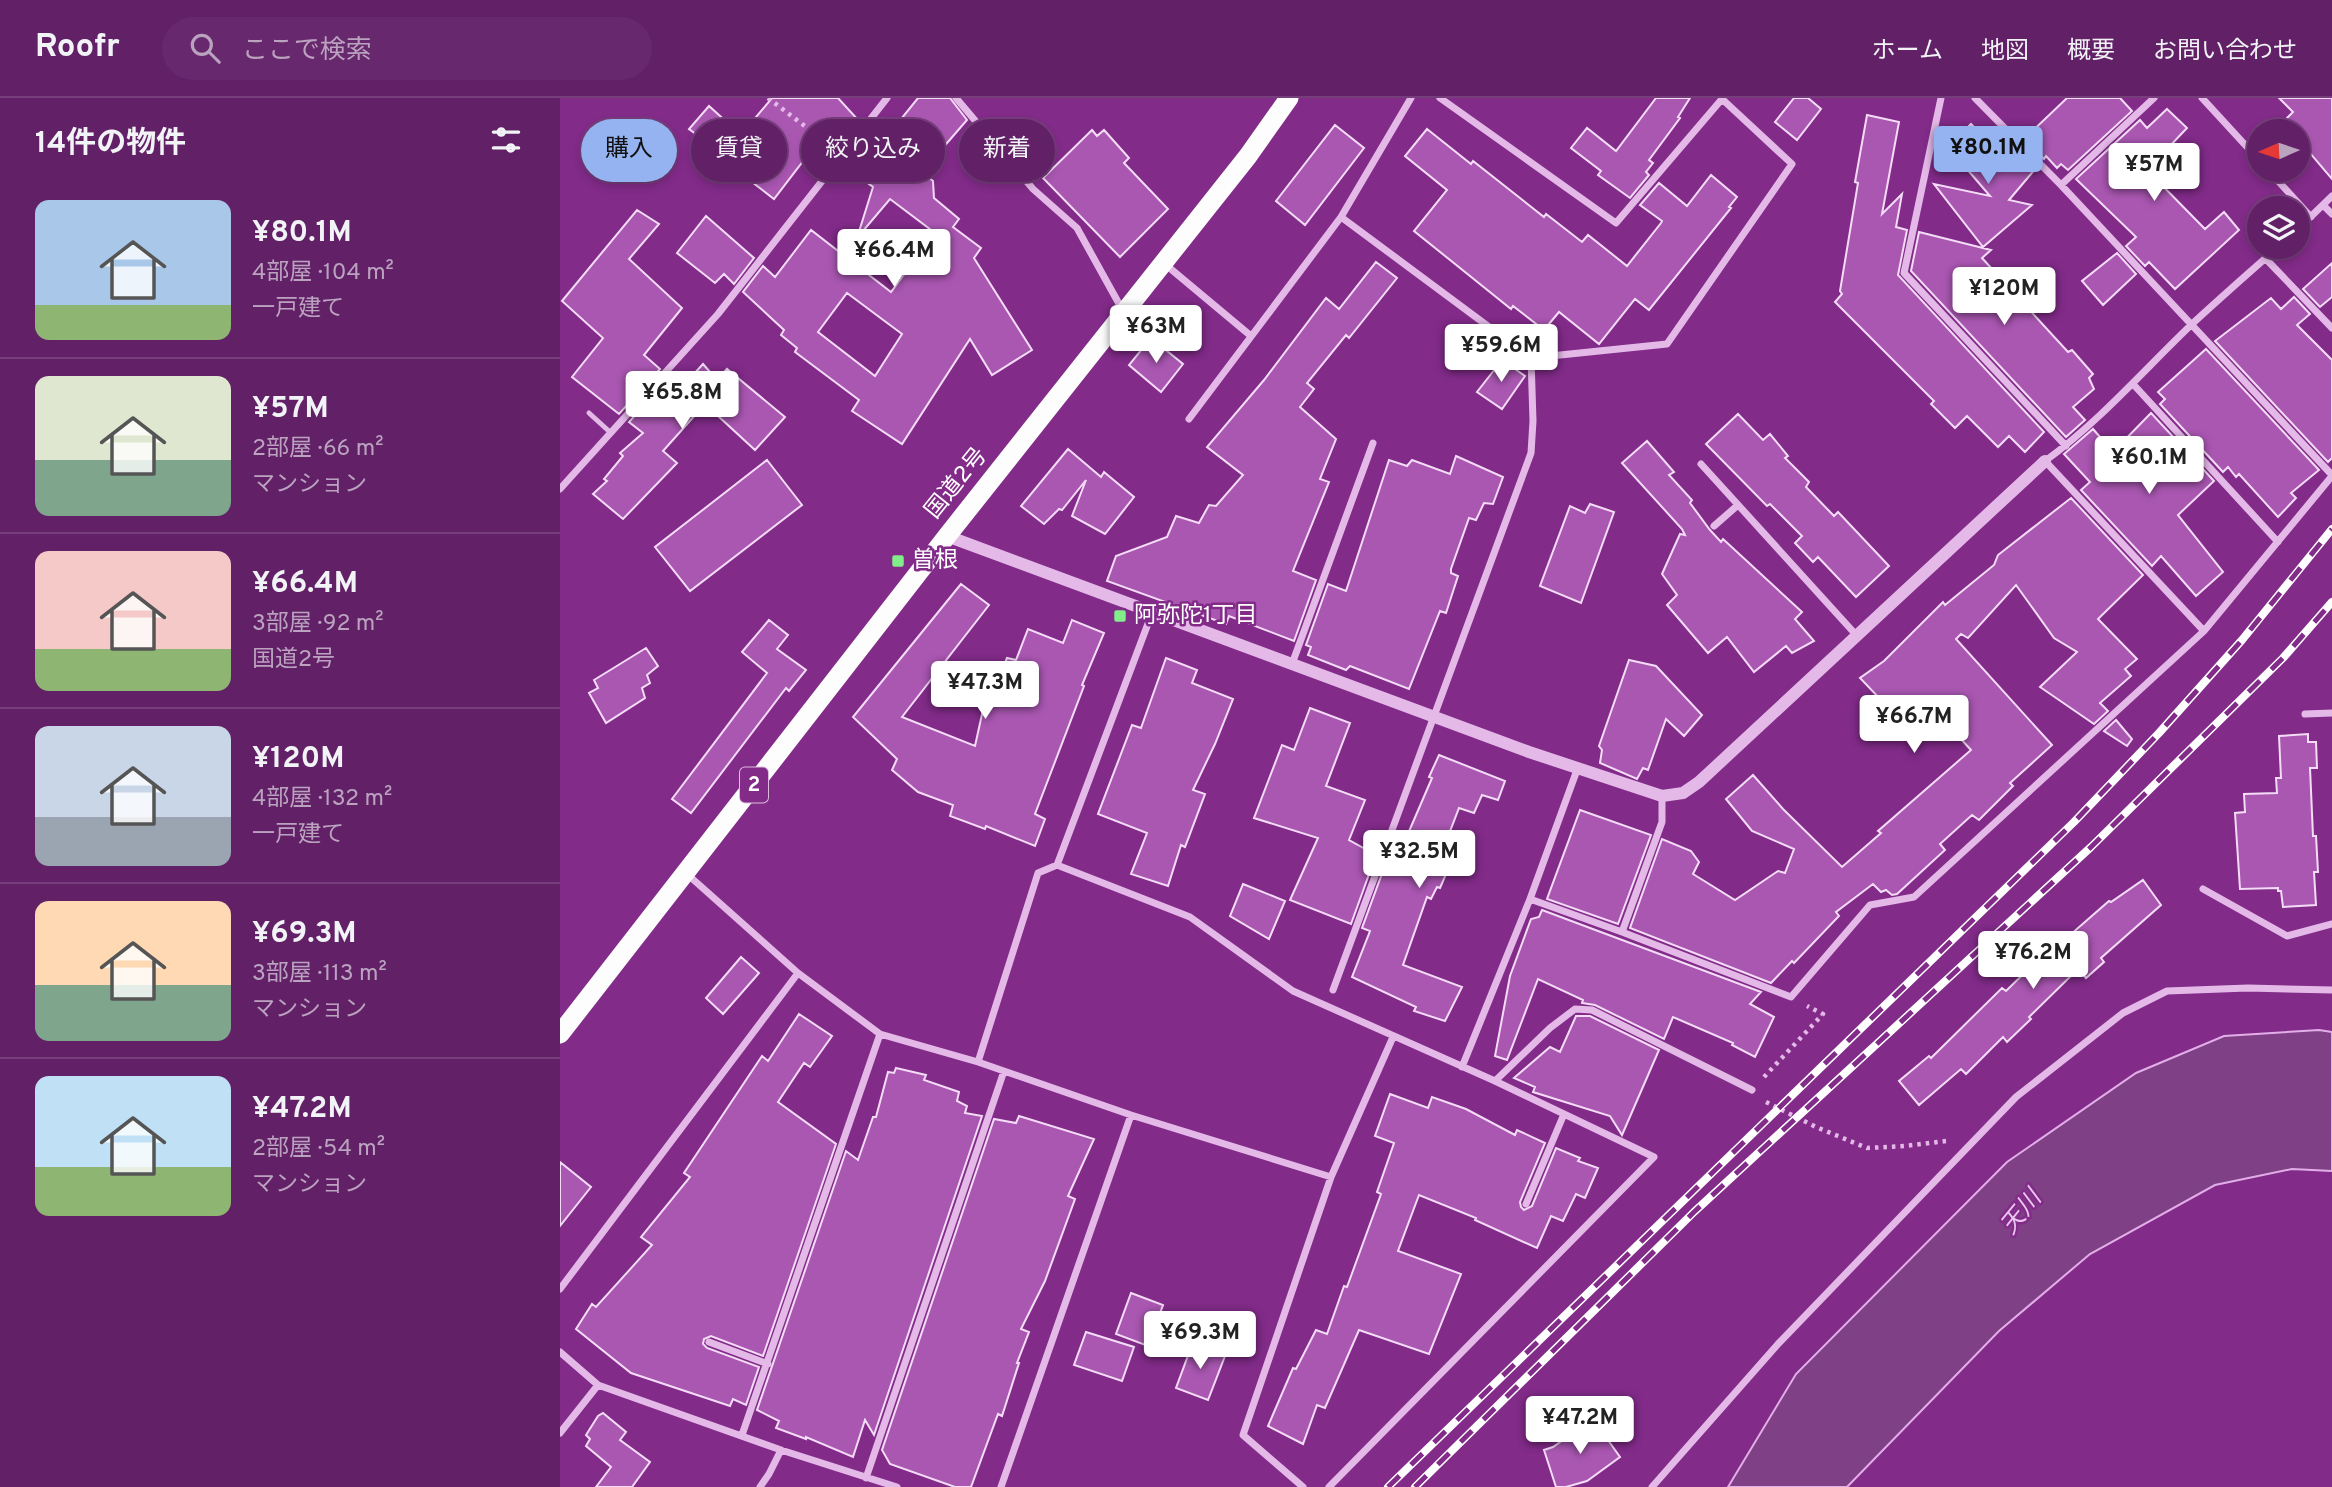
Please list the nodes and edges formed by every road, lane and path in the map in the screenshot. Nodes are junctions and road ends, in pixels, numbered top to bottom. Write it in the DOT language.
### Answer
graph roads {
  1 [pos="768,98"];
  2 [pos="887,98"];
  3 [pos="956,98"];
  4 [pos="1289,98"];
  5 [pos="1411,98"];
  6 [pos="1440,98"];
  7 [pos="1941,98"];
  8 [pos="1975,98"];
  9 [pos="2154,98"];
  10 [pos="2202,98"];
  11 [pos="870,119"];
  12 [pos="801,123"];
  13 [pos="2247,147"];
  14 [pos="821,182"];
  15 [pos="2279,182"];
  16 [pos="2061,185"];
  17 [pos="2332,196"];
  18 [pos="2323,205"];
  19 [pos="2332,214"];
  20 [pos="1341,217"];
  21 [pos="2311,217"];
  22 [pos="2264,259"];
  23 [pos="2266,259"];
  24 [pos="1163,263"];
  25 [pos="1124,312"];
  26 [pos="2190,326"];
  27 [pos="2332,328"];
  28 [pos="1251,336"];
  29 [pos="1531,358"];
  30 [pos="2133,384"];
  31 [pos="589,413"];
  32 [pos="611,433"];
  33 [pos="1373,443"];
  34 [pos="2066,446"];
  35 [pos="2045,461"];
  36 [pos="1701,464"];
  37 [pos="2332,476"];
  38 [pos="560,489"];
  39 [pos="1738,505"];
  40 [pos="1714,526"];
  41 [pos="947,536"];
  42 [pos="2278,542"];
  43 [pos="1152,613"];
  44 [pos="2204,631"];
  45 [pos="1858,637"];
  46 [pos="1292,664"];
  47 [pos="2332,713"];
  48 [pos="2305,714"];
  49 [pos="1435,717"];
  50 [pos="1577,769"];
  51 [pos="1662,796"];
  52 [pos="1058,865"];
  53 [pos="685,873"];
  54 [pos="2203,889"];
  55 [pos="1530,899"];
  56 [pos="2332,925"];
  57 [pos="1622,932"];
  58 [pos="798,973"];
  59 [pos="1332,990"];
  60 [pos="2332,990"];
  61 [pos="1791,997"];
  62 [pos="560,1034"];
  63 [pos="880,1034"];
  64 [pos="1393,1037"];
  65 [pos="978,1062"];
  66 [pos="1462,1067"];
  67 [pos="1004,1071"];
  68 [pos="1495,1082"];
  69 [pos="1752,1090"];
  70 [pos="1564,1114"];
  71 [pos="1131,1115"];
  72 [pos="1972,1144"];
  73 [pos="1331,1177"];
  74 [pos="1525,1204"];
  75 [pos="560,1289"];
  76 [pos="709,1342"];
  77 [pos="560,1352"];
  78 [pos="768,1364"];
  79 [pos="598,1385"];
  80 [pos="560,1433"];
  81 [pos="742,1434"];
  82 [pos="781,1450"];
  83 [pos="866,1478"];
  84 [pos="884,1485"];
  85 [pos="760,1487"];
  86 [pos="897,1487"];
  87 [pos="1001,1487"];
  88 [pos="1303,1487"];
  89 [pos="1329,1487"];
  90 [pos="1652,1487"];
  1 -- 12 [label="path"];
  2 -- 11 [label="street"];
  3 -- 25 [label="street"];
  4 -- 24 [label="highway, 国道2号 / 2"];
  5 -- 20 [label="street"];
  6 -- 29 [label="street"];
  7 -- 34 [label="street"];
  8 -- 16 [label="street"];
  9 -- 16 [label="street"];
  10 -- 13 [label="street"];
  14 -- 32 [label="street"];
  15 -- 21 [label="street"];
  16 -- 26 [label="street"];
  17 -- 18 [label="street"];
  18 -- 19 [label="street"];
  18 -- 21 [label="street"];
  20 -- 28 [label="street"];
  20 -- 28 [label="street"];
  20 -- 29 [label="street"];
  22 -- 26 [label="street"];
  23 -- 27 [label="street"];
  24 -- 25 [label="highway, 国道2号 / 2"];
  24 -- 28 [label="street"];
  25 -- 41 [label="highway, 国道2号 / 2"];
  26 -- 30 [label="street"];
  26 -- 37 [label="street"];
  29 -- 49 [label="street"];
  30 -- 34 [label="street"];
  30 -- 42 [label="street"];
  31 -- 32 [label="lane"];
  32 -- 38 [label="street"];
  33 -- 46 [label="street"];
  34 -- 35 [label="street"];
  35 -- 44 [label="street"];
  35 -- 45 [label="street"];
  36 -- 39 [label="street"];
  37 -- 42 [label="street"];
  39 -- 40 [label="street"];
  39 -- 45 [label="street"];
  41 -- 43 [label="street"];
  41 -- 53 [label="highway, 国道2号 / 2"];
  42 -- 44 [label="street"];
  43 -- 46 [label="street"];
  43 -- 52 [label="street"];
  44 -- 61 [label="street"];
  45 -- 51 [label="street"];
  46 -- 49 [label="street"];
  47 -- 48 [label="street"];
  49 -- 50 [label="street"];
  49 -- 59 [label="street"];
  50 -- 51 [label="street"];
  50 -- 55 [label="street"];
  51 -- 57 [label="street"];
  52 -- 64 [label="street"];
  52 -- 65 [label="street"];
  53 -- 58 [label="street"];
  53 -- 62 [label="highway, 国道2号 / 2"];
  54 -- 56 [label="street"];
  55 -- 57 [label="street"];
  55 -- 66 [label="street"];
  57 -- 61 [label="street"];
  58 -- 63 [label="street"];
  58 -- 75 [label="street"];
  60 -- 72 [label="street"];
  61 -- 69 [label="path"];
  63 -- 65 [label="street"];
  63 -- 78 [label="street"];
  64 -- 66 [label="street"];
  64 -- 73 [label="street"];
  65 -- 67 [label="street"];
  66 -- 68 [label="street"];
  67 -- 71 [label="street"];
  67 -- 83 [label="street"];
  68 -- 69 [label="street"];
  68 -- 70 [label="street"];
  69 -- 72 [label="path"];
  70 -- 74 [label="street"];
  70 -- 89 [label="street"];
  71 -- 73 [label="street"];
  71 -- 87 [label="street"];
  72 -- 90 [label="street"];
  73 -- 88 [label="street"];
  76 -- 78 [label="street"];
  77 -- 79 [label="street"];
  78 -- 81 [label="street"];
  79 -- 80 [label="street"];
  79 -- 81 [label="street"];
  81 -- 82 [label="street"];
  82 -- 83 [label="street"];
  82 -- 85 [label="street"];
  83 -- 84 [label="street"];
  84 -- 86 [label="street"];
}
